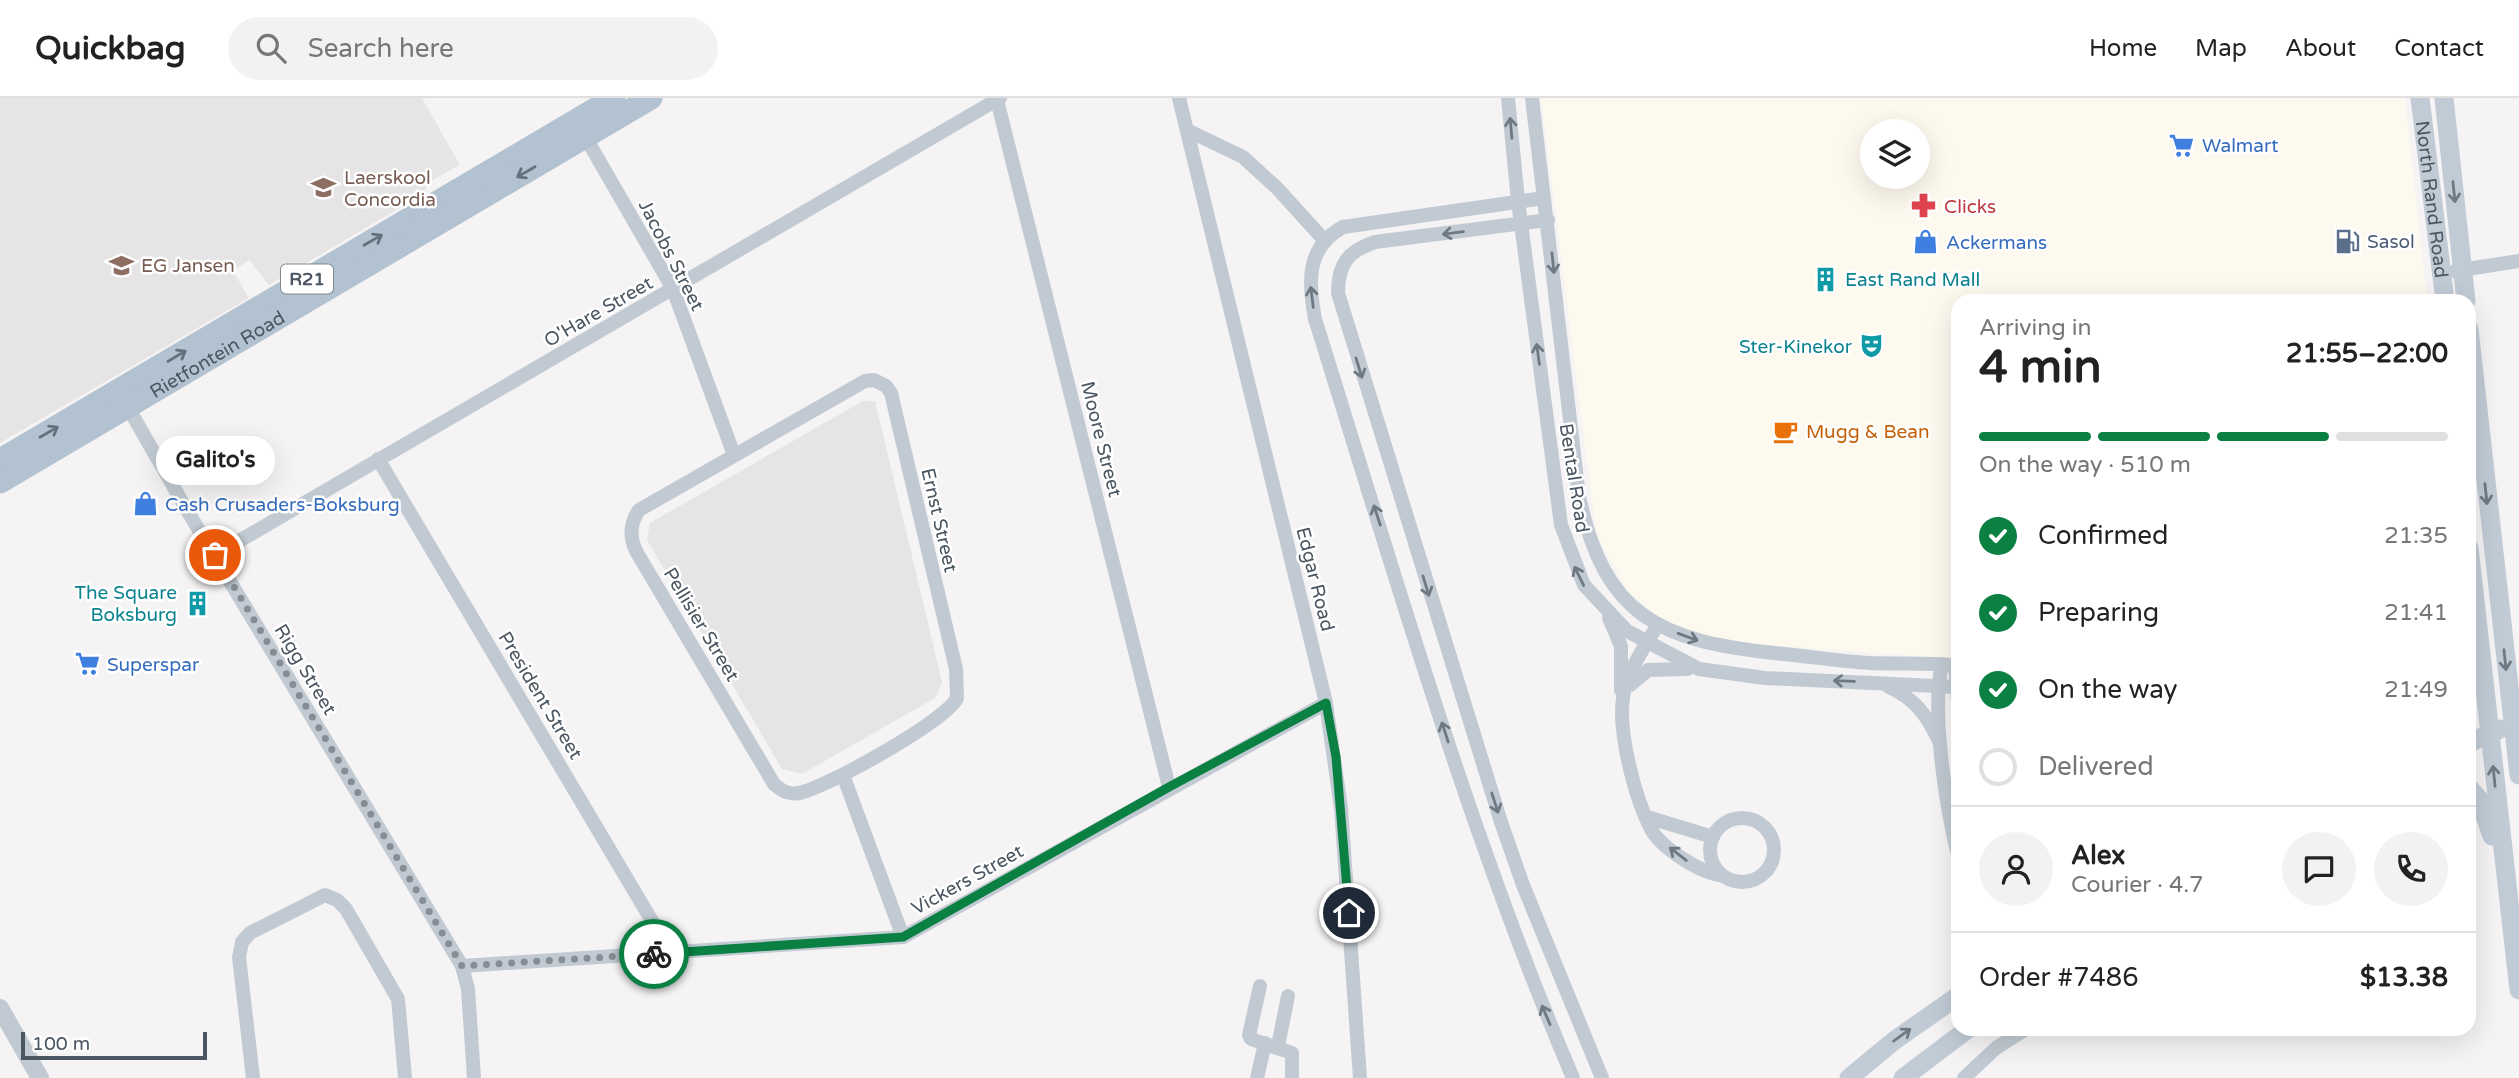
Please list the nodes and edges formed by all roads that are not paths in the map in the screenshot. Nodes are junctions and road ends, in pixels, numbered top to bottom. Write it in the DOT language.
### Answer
graph roads {
  1 [pos="614,98"];
  2 [pos="651,98"];
  3 [pos="1179,98"];
  4 [pos="1508,98"];
  5 [pos="1532,98"];
  6 [pos="2420,98"];
  7 [pos="2444,98"];
  8 [pos="999,99"];
  9 [pos="580,129"];
  10 [pos="1187,130"];
  11 [pos="1544,198"];
  12 [pos="1518,201"];
  13 [pos="1548,220"];
  14 [pos="1521,224"];
  15 [pos="1325,241"];
  16 [pos="2519,261"];
  17 [pos="2463,270"];
  18 [pos="2443,273"];
  19 [pos="673,289"];
  20 [pos="2444,294"];
  21 [pos="2465,294"];
  22 [pos="2476,393"];
  23 [pos="123,400"];
  24 [pos="734,455"];
  25 [pos="378,459"];
  26 [pos="0,460"];
  27 [pos="0,482"];
  28 [pos="215,555"];
  29 [pos="2495,568"];
  30 [pos="1608,615"];
  31 [pos="1658,624"];
  32 [pos="2519,642"];
  33 [pos="1647,644"];
  34 [pos="1948,665"];
  35 [pos="1699,669"];
  36 [pos="1951,673"];
  37 [pos="2476,675"];
  38 [pos="1880,682"];
  39 [pos="1951,687"];
  40 [pos="1937,688"];
  41 [pos="1623,695"];
  42 [pos="2514,695"];
  43 [pos="1326,703"];
  44 [pos="2478,711"];
  45 [pos="2516,722"];
  46 [pos="2490,733"];
  47 [pos="2476,740"];
  48 [pos="1942,746"];
  49 [pos="843,775"];
  50 [pos="2519,775"];
  51 [pos="1169,787"];
  52 [pos="2476,796"];
  53 [pos="1951,807"];
  54 [pos="1647,817"];
  55 [pos="1713,837"];
  56 [pos="1722,875"];
  57 [pos="2507,887"];
  58 [pos="903,937"];
  59 [pos="663,953"];
  60 [pos="462,966"];
  61 [pos="1260,986"];
  62 [pos="2519,990"];
  63 [pos="1289,996"];
  64 [pos="1951,996"];
  65 [pos="1951,1001"];
  66 [pos="0,1008"];
  67 [pos="1940,1008"];
  68 [pos="1959,1036"];
  69 [pos="2015,1036"];
  70 [pos="1272,1044"];
  71 [pos="40,1078"];
  72 [pos="253,1078"];
  73 [pos="405,1078"];
  74 [pos="474,1078"];
  75 [pos="1257,1078"];
  76 [pos="1292,1078"];
  77 [pos="1360,1078"];
  78 [pos="1573,1078"];
  79 [pos="1602,1078"];
  80 [pos="1849,1078"];
  81 [pos="1903,1078"];
  82 [pos="1964,1078"];
  1 -- 9 [label="main road, Rietfontein Road / R21"];
  2 -- 9 [label="main road, Rietfontein Road / R21"];
  3 -- 10 [label="street, Edgar Road"];
  12 -- 4 [label="street, Bental Road, one-way"];
  5 -- 11 [label="street, Bental Road"];
  6 -- 18 [label="main road, North Rand Road"];
  7 -- 17 [label="main road, North Rand Road, one-way"];
  8 -- 19 [label="street, O'Hare Street"];
  8 -- 51 [label="street, Moore Street"];
  9 -- 19 [label="street, Jacobs Street"];
  9 -- 23 [label="main road, Rietfontein Road / R21"];
  10 -- 15 [label="street"];
  10 -- 43 [label="street, Edgar Road"];
  11 -- 12 [label="street"];
  11 -- 13 [label="street, Bental Road"];
  12 -- 14 [label="street, Bental Road"];
  12 -- 15 [label="street"];
  13 -- 14 [label="street"];
  13 -- 31 [label="street, Bental Road, one-way"];
  30 -- 14 [label="street, Bental Road, one-way"];
  14 -- 79 [label="street, one-way"];
  78 -- 15 [label="street, one-way"];
  16 -- 17 [label="street"];
  17 -- 18 [label="street"];
  17 -- 21 [label="main road, North Rand Road"];
  18 -- 20 [label="main road, North Rand Road"];
  19 -- 24 [label="street, Jacobs Street"];
  19 -- 25 [label="street, O'Hare Street"];
  22 -- 29 [label="main road, one-way"];
  26 -- 23 [label="main road, Rietfontein Road / R21, one-way"];
  23 -- 27 [label="main road, Rietfontein Road / R21"];
  23 -- 28 [label="street, Rigg Street"];
  24 -- 49 [label="street, Pellisier Street"];
  24 -- 49 [label="street, Ernst Street"];
  25 -- 28 [label="street, O'Hare Street"];
  25 -- 59 [label="street, President Street"];
  28 -- 60 [label="street, Rigg Street"];
  29 -- 32 [label="main road"];
  29 -- 42 [label="main road, one-way"];
  30 -- 33 [label="street, Bental Road"];
  30 -- 41 [label="street"];
  31 -- 33 [label="street"];
  31 -- 34 [label="street, Bental Road, one-way"];
  33 -- 35 [label="street, Bental Road"];
  33 -- 41 [label="street"];
  34 -- 36 [label="street"];
  34 -- 40 [label="street"];
  38 -- 35 [label="street, Bental Road, one-way"];
  35 -- 41 [label="street"];
  37 -- 44 [label="main road"];
  38 -- 40 [label="street, Bental Road"];
  38 -- 48 [label="street"];
  39 -- 40 [label="street, Bental Road"];
  40 -- 48 [label="street"];
  41 -- 54 [label="street"];
  42 -- 44 [label="main road"];
  42 -- 45 [label="main road"];
  43 -- 51 [label="street, Vickers Street"];
  43 -- 77 [label="street, Edgar Road"];
  44 -- 46 [label="main road"];
  45 -- 46 [label="main road"];
  45 -- 50 [label="main road"];
  46 -- 47 [label="main road"];
  57 -- 46 [label="main road, one-way"];
  48 -- 53 [label="street"];
  49 -- 58 [label="street"];
  51 -- 58 [label="street, Vickers Street"];
  52 -- 57 [label="main road"];
  54 -- 55 [label="street"];
  56 -- 54 [label="street, one-way"];
  55 -- 56 [label="street"];
  55 -- 56 [label="street"];
  57 -- 62 [label="main road"];
  58 -- 59 [label="street, Vickers Street"];
  59 -- 60 [label="street, Vickers Street"];
  60 -- 74 [label="street, Rigg Street"];
  61 -- 70 [label="street"];
  63 -- 70 [label="street"];
  64 -- 67 [label="main road"];
  65 -- 67 [label="main road"];
  66 -- 71 [label="street"];
  80 -- 67 [label="main road, one-way"];
  68 -- 81 [label="main road"];
  69 -- 82 [label="street"];
  70 -- 75 [label="street"];
  70 -- 76 [label="street"];
  72 -- 73 [label="street"];
}
